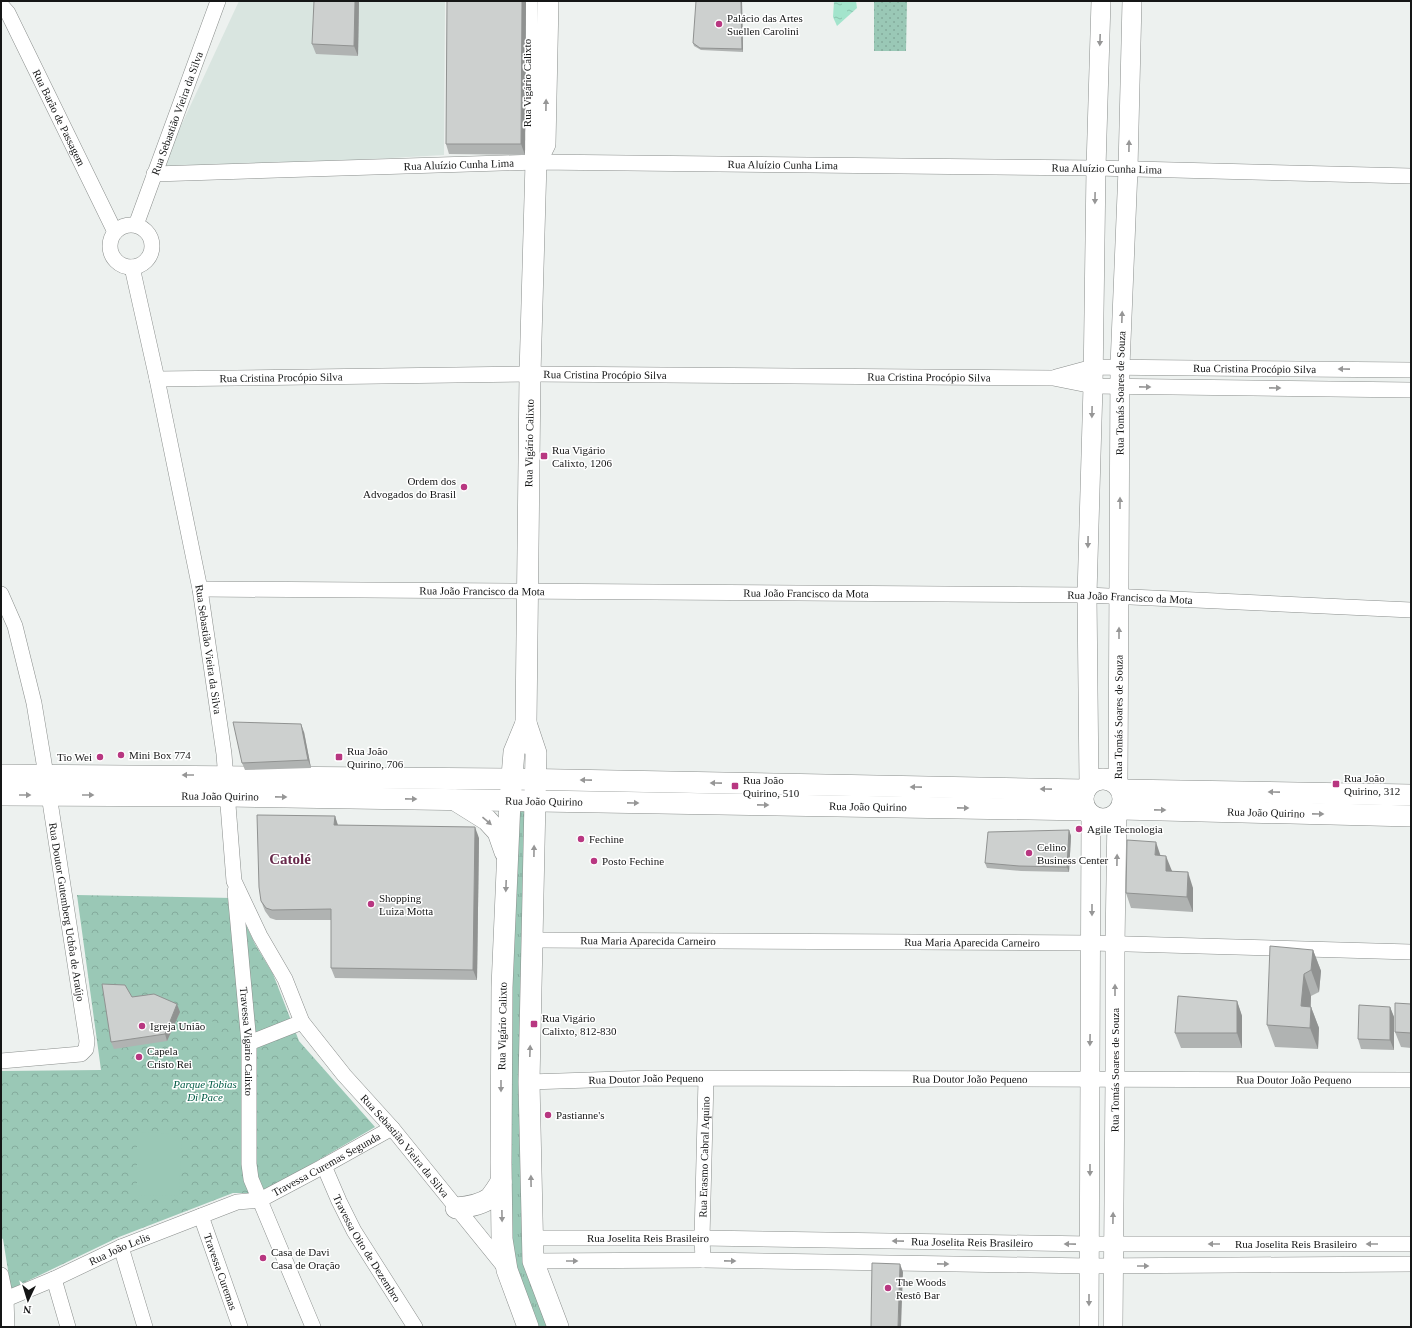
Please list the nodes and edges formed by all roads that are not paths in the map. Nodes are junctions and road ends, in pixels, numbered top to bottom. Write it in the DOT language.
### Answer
graph roads {
  1 [pos="218,1"];
  2 [pos="527,1"];
  3 [pos="548,1"];
  4 [pos="1102,1"];
  5 [pos="1132,1"];
  6 [pos="3,11"];
  7 [pos="536,162"];
  8 [pos="1096,168"];
  9 [pos="1128,169"];
  10 [pos="154,174"];
  11 [pos="1411,176"];
  12 [pos="136,225"];
  13 [pos="115,232"];
  14 [pos="132,267"];
  15 [pos="1093,366"];
  16 [pos="1120,366"];
  17 [pos="1371,370"];
  18 [pos="1411,370"];
  19 [pos="530,374"];
  20 [pos="1053,378"];
  21 [pos="157,379"];
  22 [pos="1092,386"];
  23 [pos="1120,386"];
  24 [pos="1372,389"];
  25 [pos="1411,390"];
  26 [pos="200,589"];
  27 [pos="527,591"];
  28 [pos="1,594"];
  29 [pos="1087,595"];
  30 [pos="1119,597"];
  31 [pos="1411,610"];
  32 [pos="526,724"];
  33 [pos="1,775"];
  34 [pos="46,775"];
  35 [pos="226,776"];
  36 [pos="511,779"];
  37 [pos="536,779"];
  38 [pos="1,795"];
  39 [pos="49,795"];
  40 [pos="1411,795"];
  41 [pos="228,796"];
  42 [pos="1120,799"];
  43 [pos="455,800"];
  44 [pos="1088,800"];
  45 [pos="510,801"];
  46 [pos="535,802"];
  47 [pos="1411,816"];
  48 [pos="507,855"];
  49 [pos="234,881"];
  50 [pos="533,940"];
  51 [pos="1092,943"];
  52 [pos="1115,945"];
  53 [pos="1411,952"];
  54 [pos="302,1022"];
  55 [pos="249,1043"];
  56 [pos="1,1061"];
  57 [pos="706,1079"];
  58 [pos="1090,1079"];
  59 [pos="1115,1079"];
  60 [pos="1411,1080"];
  61 [pos="529,1082"];
  62 [pos="392,1128"];
  63 [pos="324,1166"];
  64 [pos="501,1182"];
  65 [pos="260,1200"];
  66 [pos="456,1208"];
  67 [pos="201,1216"];
  68 [pos="532,1238"];
  69 [pos="702,1238"];
  70 [pos="1113,1243"];
  71 [pos="1090,1244"];
  72 [pos="1411,1244"];
  73 [pos="120,1247"];
  74 [pos="703,1260"];
  75 [pos="532,1261"];
  76 [pos="1411,1264"];
  77 [pos="1090,1266"];
  78 [pos="1113,1266"];
  79 [pos="507,1270"];
  80 [pos="1,1275"];
  81 [pos="54,1280"];
  82 [pos="6,1300"];
  83 [pos="7,1327"];
  84 [pos="68,1327"];
  85 [pos="145,1327"];
  86 [pos="240,1327"];
  87 [pos="313,1327"];
  88 [pos="415,1327"];
  89 [pos="528,1327"];
  90 [pos="558,1327"];
  91 [pos="1089,1327"];
  92 [pos="1113,1327"];
  1 -- 10 [label="street, Rua Sebastião Vieira da Silva"];
  2 -- 7 [label="main road, Rua Vigário Calixto"];
  7 -- 3 [label="main road, Rua Vigário Calixto, one-way"];
  4 -- 8 [label="street, one-way"];
  9 -- 5 [label="street, Rua Tomás Soares de Souza, one-way"];
  6 -- 13 [label="street, Rua Barão de Passagem"];
  7 -- 8 [label="street, Rua Aluízio Cunha Lima"];
  7 -- 10 [label="street, Rua Aluízio Cunha Lima"];
  7 -- 19 [label="main road, Rua Vigário Calixto"];
  8 -- 9 [label="street, Rua Aluízio Cunha Lima"];
  8 -- 15 [label="street, one-way"];
  9 -- 11 [label="street, Rua Aluízio Cunha Lima"];
  16 -- 9 [label="street, Rua Tomás Soares de Souza, one-way"];
  10 -- 12 [label="street, Rua Sebastião Vieira da Silva"];
  12 -- 13 [label="street"];
  12 -- 14 [label="street"];
  13 -- 14 [label="street"];
  14 -- 21 [label="street, Rua Sebastião Vieira da Silva"];
  15 -- 16 [label="street, Rua Cristina Procópio Silva"];
  15 -- 20 [label="street, Rua Cristina Procópio Silva"];
  15 -- 22 [label="street"];
  17 -- 16 [label="street, Rua Cristina Procópio Silva, one-way"];
  16 -- 23 [label="street, Rua Tomás Soares de Souza"];
  17 -- 18 [label="street, Rua Cristina Procópio Silva"];
  17 -- 24 [label="street"];
  19 -- 20 [label="street, Rua Cristina Procópio Silva"];
  19 -- 21 [label="street, Rua Cristina Procópio Silva"];
  19 -- 27 [label="main road, Rua Vigário Calixto"];
  20 -- 22 [label="street, Rua Cristina Procópio Silva"];
  21 -- 26 [label="street, Rua Sebastião Vieira da Silva"];
  22 -- 23 [label="street, Rua Cristina Procópio Silva"];
  22 -- 29 [label="street, one-way"];
  23 -- 24 [label="street, Rua Cristina Procópio Silva, one-way"];
  30 -- 23 [label="street, Rua Tomás Soares de Souza, one-way"];
  24 -- 25 [label="street, Rua Cristina Procópio Silva"];
  26 -- 27 [label="street, Rua João Francisco da Mota"];
  26 -- 35 [label="street, Rua Sebastião Vieira da Silva"];
  27 -- 29 [label="street, Rua João Francisco da Mota"];
  27 -- 32 [label="main road, Rua Vigário Calixto"];
  28 -- 34 [label="street"];
  29 -- 30 [label="street, Rua João Francisco da Mota"];
  29 -- 44 [label="street"];
  30 -- 31 [label="street, Rua João Francisco da Mota"];
  42 -- 30 [label="street, Rua Tomás Soares de Souza, one-way"];
  32 -- 36 [label="main road, Rua Vigário Calixto"];
  32 -- 37 [label="main road, Rua Vigário Calixto"];
  33 -- 34 [label="main road, Rua João Quirino"];
  35 -- 34 [label="main road, Rua João Quirino, one-way"];
  35 -- 36 [label="main road, Rua João Quirino"];
  35 -- 41 [label="street, Rua Sebastião Vieira da Silva"];
  36 -- 37 [label="main road, Rua João Quirino"];
  36 -- 45 [label="main road, Rua Vigário Calixto"];
  44 -- 37 [label="main road, Rua João Quirino, one-way"];
  37 -- 46 [label="main road, Rua Vigário Calixto"];
  38 -- 39 [label="main road, Rua João Quirino, one-way"];
  39 -- 41 [label="main road, Rua João Quirino, one-way"];
  39 -- 56 [label="street, Rua Doutor Gutemberg Uchôa de Araújo"];
  40 -- 42 [label="main road, Rua João Quirino, one-way"];
  41 -- 43 [label="main road, Rua João Quirino, one-way"];
  41 -- 49 [label="street, Rua Sebastião Vieira da Silva"];
  42 -- 44 [label="main road"];
  42 -- 44 [label="main road"];
  42 -- 47 [label="main road, Rua João Quirino, one-way"];
  52 -- 42 [label="street, Rua Tomás Soares de Souza, one-way"];
  43 -- 45 [label="main road, Rua João Quirino"];
  43 -- 48 [label="main road, one-way"];
  46 -- 44 [label="main road, Rua João Quirino, one-way"];
  44 -- 51 [label="street, one-way"];
  45 -- 46 [label="main road, Rua João Quirino"];
  45 -- 48 [label="main road, Rua Vigário Calixto"];
  50 -- 46 [label="main road, Rua Vigário Calixto, one-way"];
  48 -- 64 [label="main road, Rua Vigário Calixto, one-way"];
  49 -- 54 [label="street, Rua Sebastião Vieira da Silva"];
  49 -- 55 [label="street, Travessa Vigario Calixto"];
  50 -- 51 [label="street, Rua Maria Aparecida Carneiro"];
  61 -- 50 [label="main road, Rua Vigário Calixto, one-way"];
  51 -- 52 [label="street, Rua Maria Aparecida Carneiro"];
  51 -- 58 [label="street, one-way"];
  52 -- 53 [label="street, Rua Maria Aparecida Carneiro"];
  59 -- 52 [label="street, Rua Tomás Soares de Souza, one-way"];
  54 -- 55 [label="street"];
  54 -- 62 [label="street, Rua Sebastião Vieira da Silva"];
  55 -- 65 [label="street, Travessa Vigario Calixto"];
  57 -- 58 [label="street, Rua Doutor João Pequeno"];
  57 -- 61 [label="street, Rua Doutor João Pequeno"];
  57 -- 69 [label="street, Rua Erasmo Cabral Aquino"];
  58 -- 59 [label="street, Rua Doutor João Pequeno"];
  58 -- 71 [label="street, one-way"];
  59 -- 60 [label="street, Rua Doutor João Pequeno"];
  70 -- 59 [label="street, Rua Tomás Soares de Souza, one-way"];
  68 -- 61 [label="main road, Rua Vigário Calixto, one-way"];
  62 -- 63 [label="street, Travessa Curemas Segunda"];
  62 -- 66 [label="street, Rua Sebastião Vieira da Silva"];
  63 -- 65 [label="street, Travessa Curemas Segunda"];
  63 -- 88 [label="street, Travessa Oito de Dezembro"];
  64 -- 66 [label="main road"];
  64 -- 79 [label="main road, Rua Vigário Calixto, one-way"];
  65 -- 67 [label="street, Rua João Lelis"];
  65 -- 87 [label="street, Travessa Vigario Calixto"];
  66 -- 79 [label="street, Rua Sebastião Vieira da Silva"];
  67 -- 73 [label="street, Rua João Lelis"];
  67 -- 86 [label="street, Travessa Curemas"];
  68 -- 69 [label="street, Rua Joselita Reis Brasileiro"];
  68 -- 75 [label="main road, Rua Vigário Calixto"];
  71 -- 69 [label="street, Rua Joselita Reis Brasileiro, one-way"];
  69 -- 74 [label="street, Rua Erasmo Cabral Aquino"];
  70 -- 71 [label="street, Rua Joselita Reis Brasileiro"];
  72 -- 70 [label="street, Rua Joselita Reis Brasileiro, one-way"];
  70 -- 78 [label="street, Rua Tomás Soares de Souza"];
  71 -- 77 [label="street"];
  73 -- 81 [label="street, Rua João Lelis"];
  73 -- 85 [label="street"];
  75 -- 74 [label="street, Rua Joselita Reis Brasileiro, one-way"];
  74 -- 77 [label="street, Rua Joselita Reis Brasileiro, one-way"];
  75 -- 90 [label="main road, Rua Vigário Calixto"];
  78 -- 76 [label="street, Rua Joselita Reis Brasileiro, one-way"];
  77 -- 78 [label="street, Rua Joselita Reis Brasileiro"];
  77 -- 91 [label="street, one-way"];
  78 -- 92 [label="street, Rua Tomás Soares de Souza"];
  79 -- 89 [label="main road, Rua Vigário Calixto"];
  80 -- 82 [label="street"];
  81 -- 82 [label="street, Rua João Lelis"];
  81 -- 84 [label="street"];
  82 -- 83 [label="street"];
}
